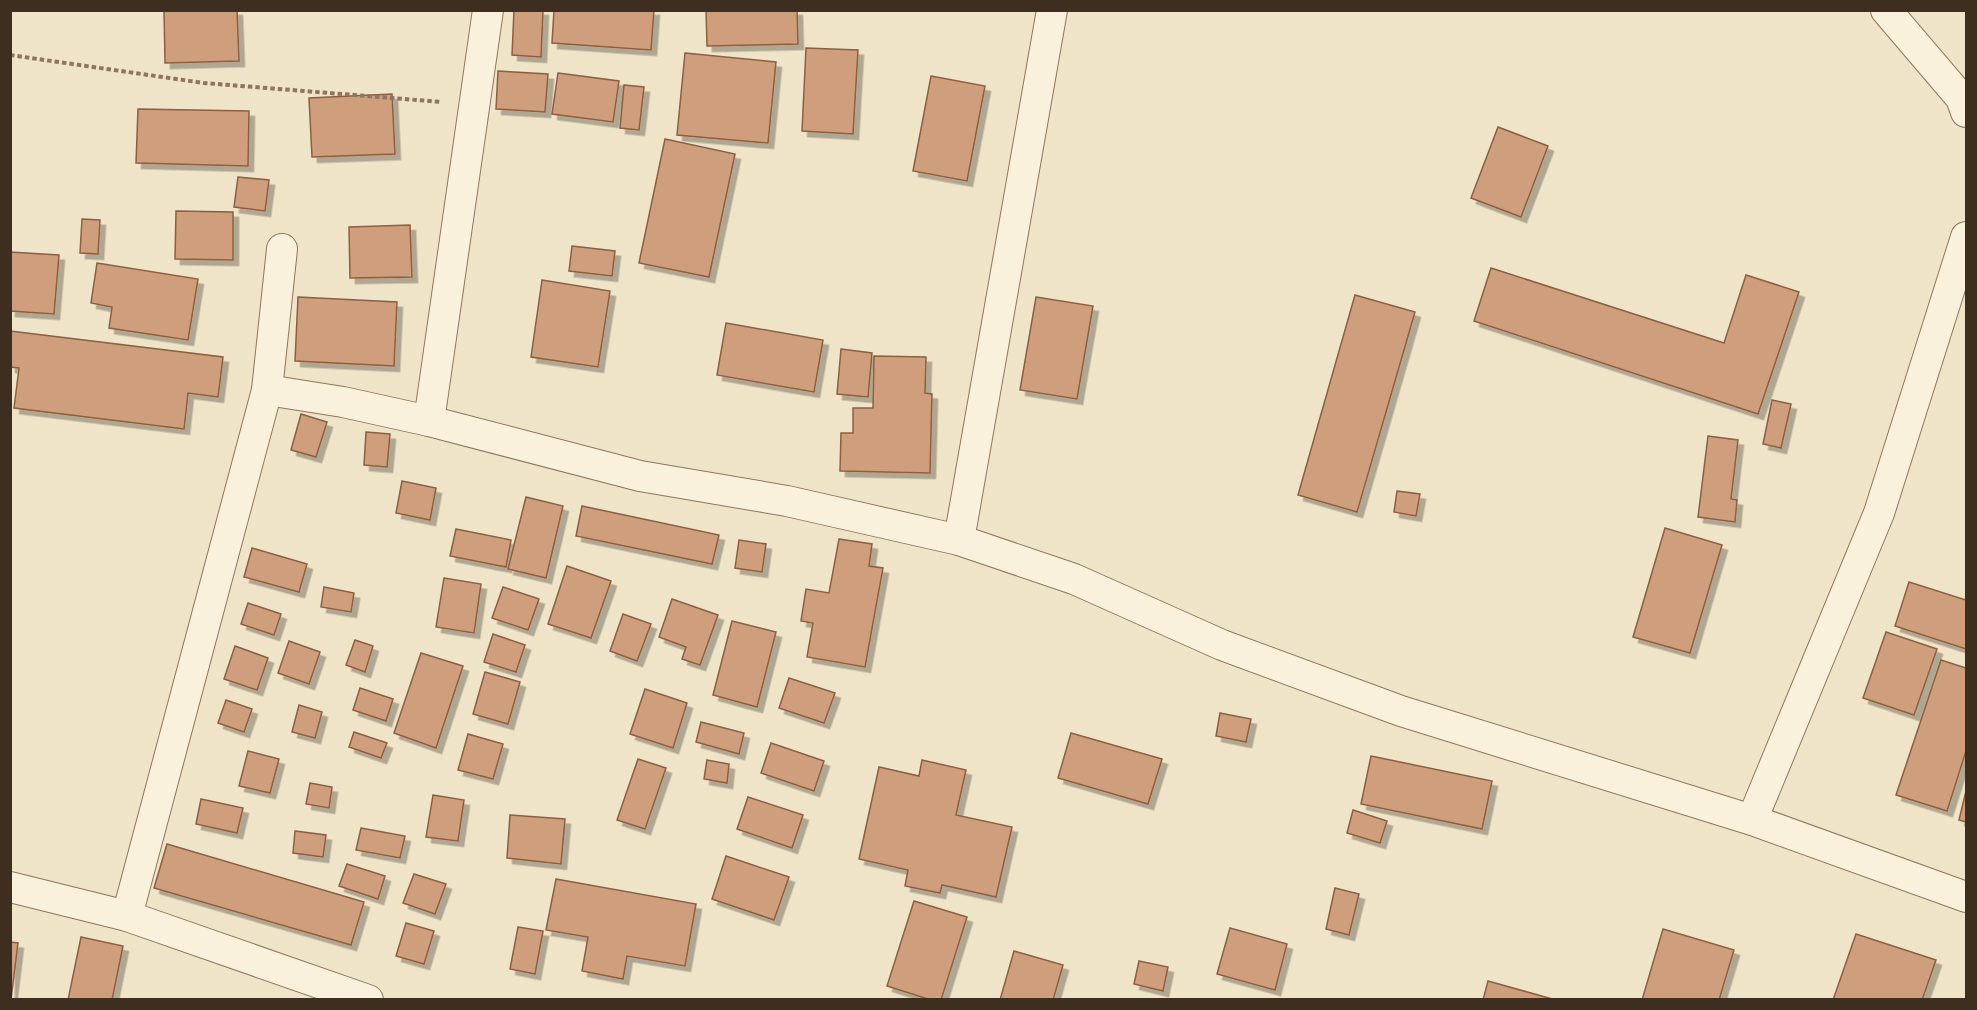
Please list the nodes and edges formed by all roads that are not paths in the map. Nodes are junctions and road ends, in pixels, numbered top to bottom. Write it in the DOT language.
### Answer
graph roads {
  1 [pos="488,10"];
  2 [pos="1052,10"];
  3 [pos="1886,10"];
  4 [pos="1966,112"];
  5 [pos="1966,237"];
  6 [pos="282,249"];
  7 [pos="267,390"];
  8 [pos="429,421"];
  9 [pos="959,540"];
  10 [pos="1752,820"];
  11 [pos="10,887"];
  12 [pos="1966,897"];
  13 [pos="127,916"];
  14 [pos="368,999"];
  1 -- 8 [label="street"];
  2 -- 9 [label="street"];
  3 -- 4 [label="street"];
  5 -- 10 [label="street"];
  6 -- 7 [label="street"];
  7 -- 8 [label="street"];
  7 -- 13 [label="street"];
  8 -- 9 [label="street"];
  9 -- 10 [label="street"];
  10 -- 12 [label="street"];
  11 -- 13 [label="street"];
  13 -- 14 [label="street"];
}
